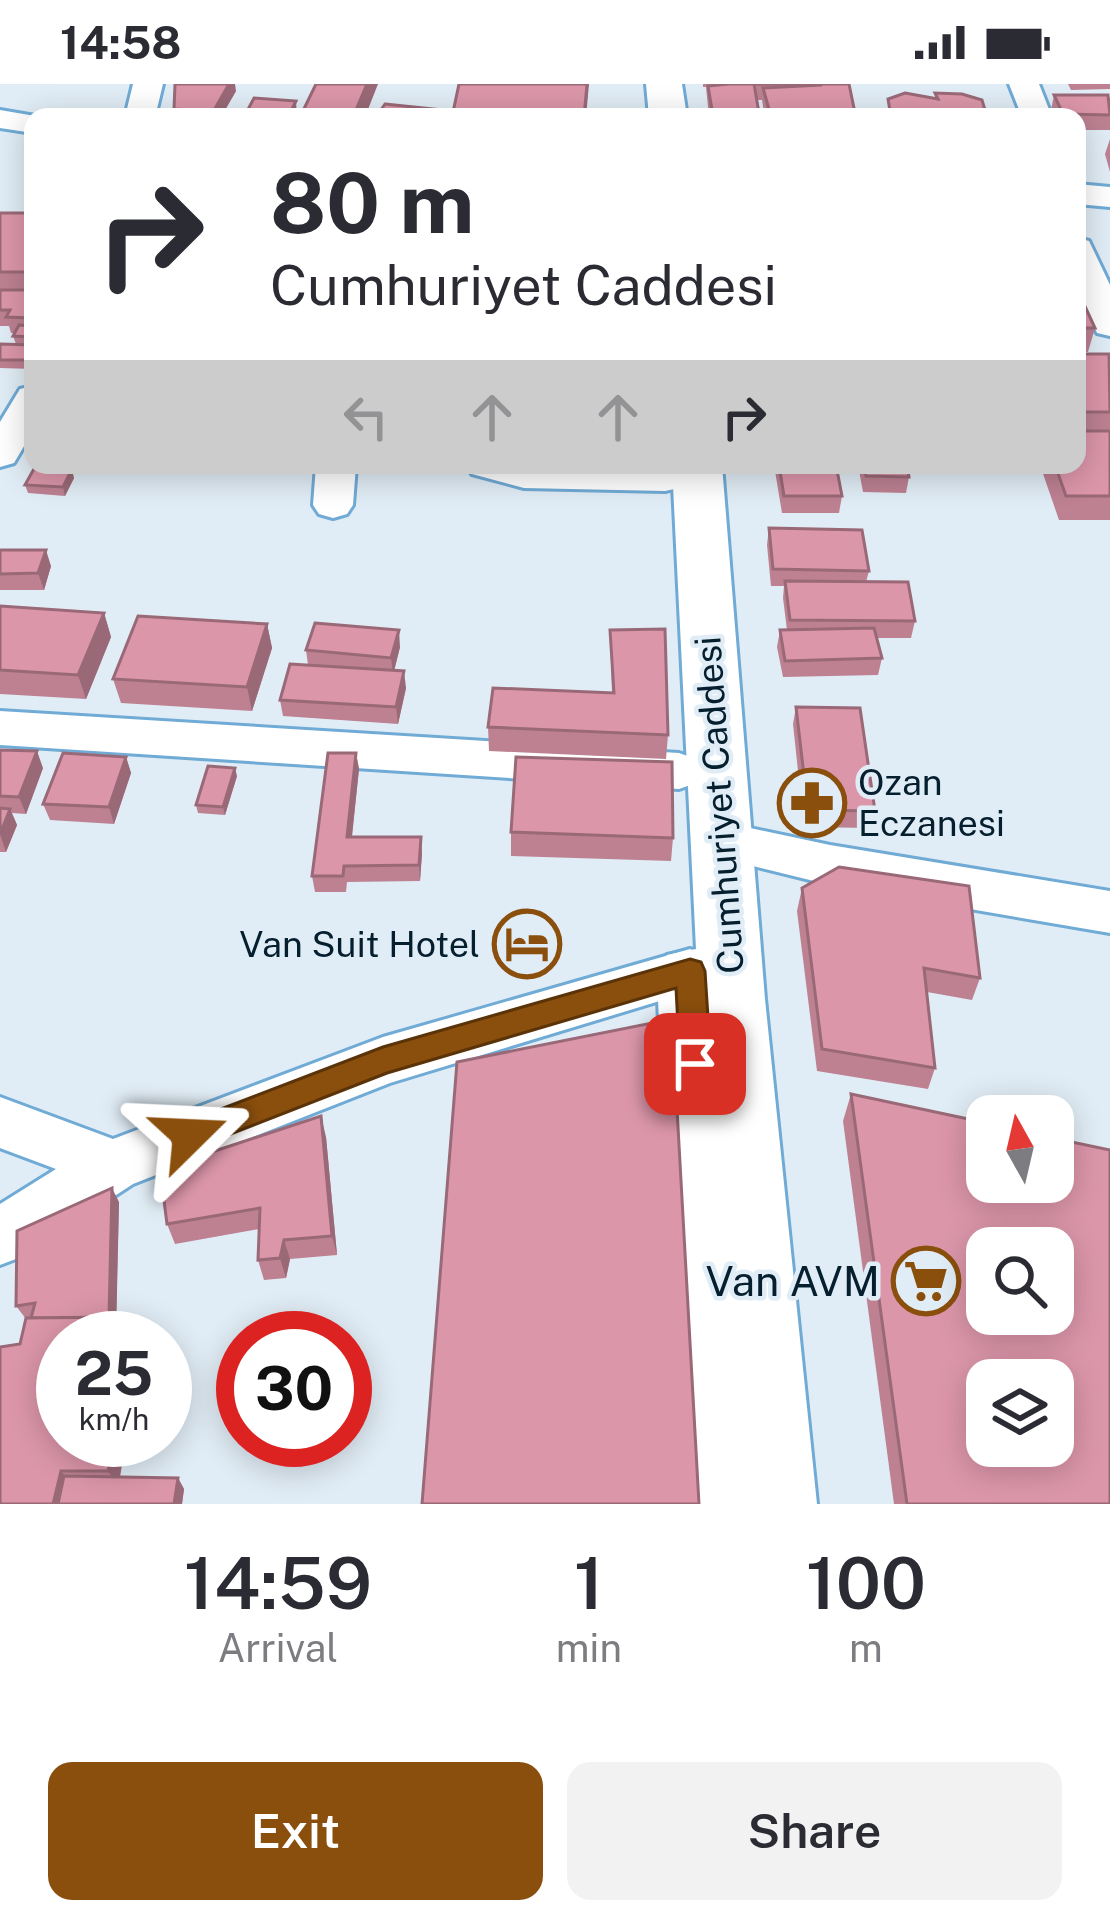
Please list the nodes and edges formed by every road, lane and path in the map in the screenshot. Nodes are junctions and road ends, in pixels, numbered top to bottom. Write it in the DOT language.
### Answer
graph roads {
  1 [pos="1086,269"];
  2 [pos="1110,326"];
  3 [pos="24,415"];
  4 [pos="0,455"];
  5 [pos="517,474"];
  6 [pos="574,474"];
  7 [pos="675,474"];
  8 [pos="676,474"];
  9 [pos="0,728"];
  10 [pos="679,770"];
  11 [pos="722,841"];
  12 [pos="1110,912"];
  13 [pos="690,971"];
  14 [pos="0,1122"];
  15 [pos="113,1165"];
  16 [pos="0,1237"];
  17 [pos="721,1504"];
  18 [pos="775,1504"];
  1 -- 2 [label="street"];
  3 -- 4 [label="street"];
  5 -- 6 [label="street"];
  7 -- 10 [label="main road, Cumhuriyet Caddesi"];
  8 -- 11 [label="main road, Cumhuriyet Caddesi"];
  9 -- 10 [label="street"];
  10 -- 13 [label="main road, Cumhuriyet Caddesi"];
  11 -- 12 [label="street"];
  11 -- 18 [label="main road, Cumhuriyet Caddesi"];
  13 -- 15 [label="street"];
  13 -- 17 [label="main road, Cumhuriyet Caddesi"];
  14 -- 15 [label="street"];
  15 -- 16 [label="street"];
}
